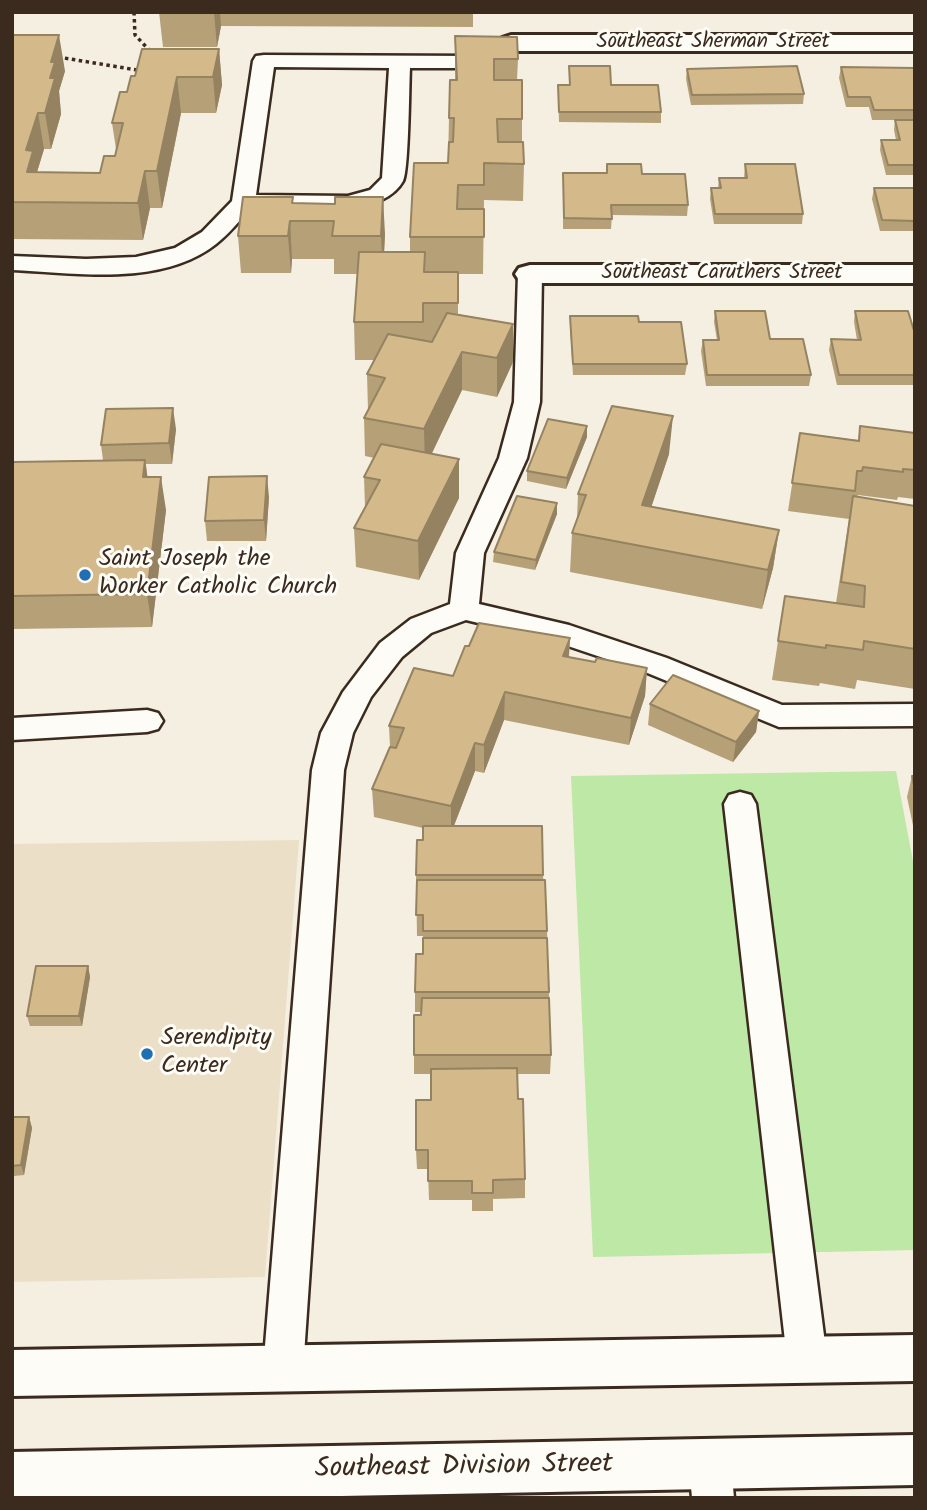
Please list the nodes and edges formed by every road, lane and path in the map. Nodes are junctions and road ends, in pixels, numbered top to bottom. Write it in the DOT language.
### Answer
graph roads {
  1 [pos="134,12"];
  2 [pos="511,43"];
  3 [pos="915,43"];
  4 [pos="156,55"];
  5 [pos="54,56"];
  6 [pos="400,61"];
  7 [pos="476,62"];
  8 [pos="146,71"];
  9 [pos="243,202"];
  10 [pos="12,263"];
  11 [pos="530,274"];
  12 [pos="915,274"];
  13 [pos="464,610"];
  14 [pos="915,715"];
  15 [pos="147,721"];
  16 [pos="12,729"];
  17 [pos="740,804"];
  18 [pos="915,1358"];
  19 [pos="807,1359"];
  20 [pos="282,1370"];
  21 [pos="12,1373"];
  22 [pos="915,1460"];
  23 [pos="12,1477"];
  24 [pos="711,1481"];
  1 -- 4 [label="path"];
  2 -- 3 [label="main road, Southeast Sherman Street"];
  5 -- 8 [label="path"];
  6 -- 7 [label="lane"];
  6 -- 9 [label="lane"];
  6 -- 9 [label="lane"];
  9 -- 10 [label="lane"];
  11 -- 12 [label="main road, Southeast Caruthers Street"];
  11 -- 13 [label="lane"];
  13 -- 14 [label="lane"];
  13 -- 20 [label="lane"];
  15 -- 16 [label="lane"];
  17 -- 19 [label="lane"];
  18 -- 19 [label="main road"];
  19 -- 20 [label="main road"];
  20 -- 21 [label="main road"];
  22 -- 24 [label="main road, Southeast Division Street"];
  23 -- 24 [label="main road, Southeast Division Street"];
}
